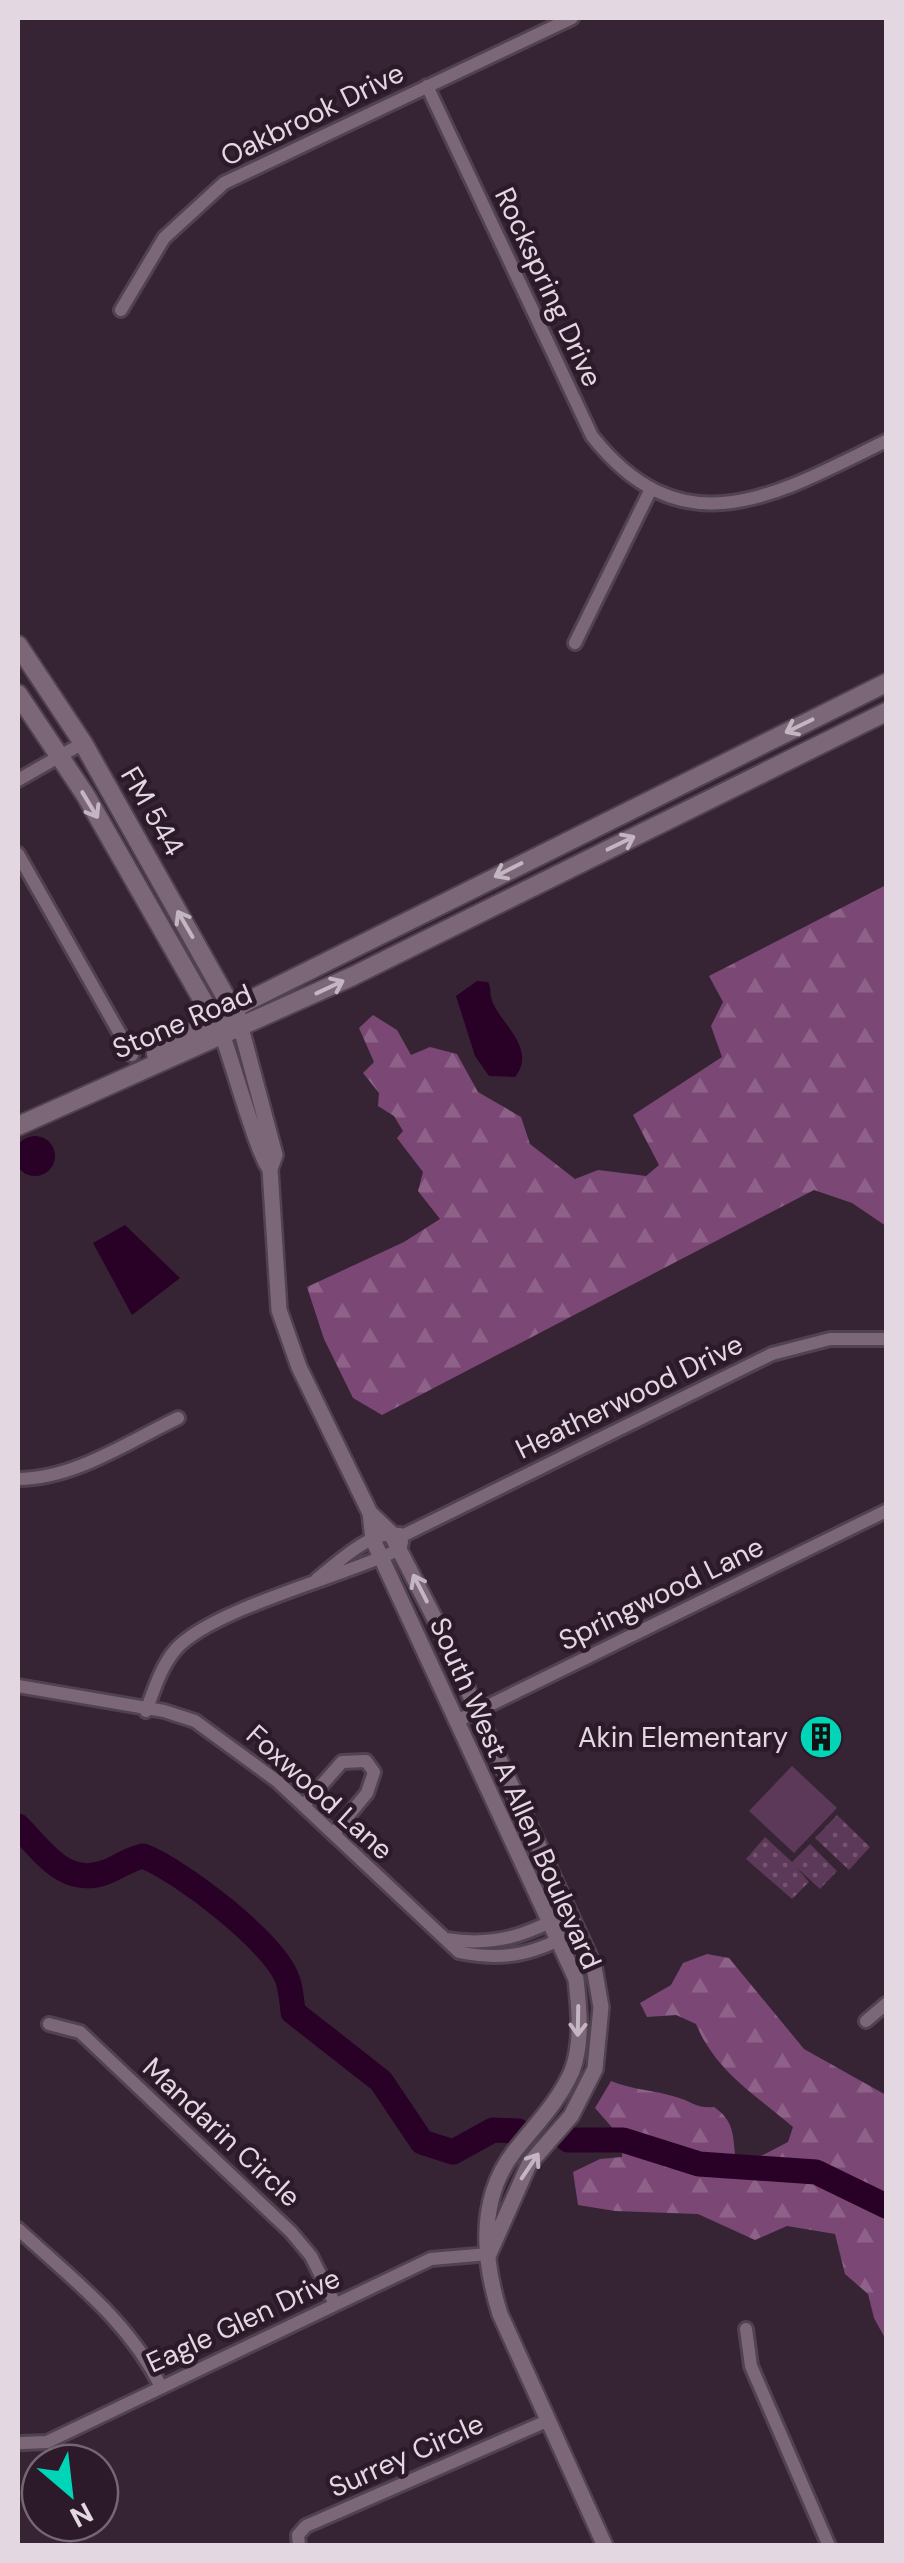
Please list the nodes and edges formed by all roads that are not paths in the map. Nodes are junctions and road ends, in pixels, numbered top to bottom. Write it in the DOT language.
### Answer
graph roads {
  1 [pos="572,18"];
  2 [pos="427,86"];
  3 [pos="120,310"];
  4 [pos="886,441"];
  5 [pos="651,490"];
  6 [pos="575,643"];
  7 [pos="18,645"];
  8 [pos="885,686"];
  9 [pos="18,694"];
  10 [pos="886,712"];
  11 [pos="83,743"];
  12 [pos="58,757"];
  13 [pos="18,780"];
  14 [pos="18,854"];
  15 [pos="408,921"];
  16 [pos="418,943"];
  17 [pos="234,1009"];
  18 [pos="214,1019"];
  19 [pos="241,1028"];
  20 [pos="223,1037"];
  21 [pos="132,1055"];
  22 [pos="112,1080"];
  23 [pos="18,1126"];
  24 [pos="270,1169"];
  25 [pos="886,1339"];
  26 [pos="178,1418"];
  27 [pos="18,1479"];
  28 [pos="886,1511"];
  29 [pos="370,1513"];
  30 [pos="398,1539"];
  31 [pos="372,1540"];
  32 [pos="382,1558"];
  33 [pos="318,1579"];
  34 [pos="18,1686"];
  35 [pos="146,1710"];
  36 [pos="478,1711"];
  37 [pos="458,1721"];
  38 [pos="304,1805"];
  39 [pos="335,1832"];
  40 [pos="570,1912"];
  41 [pos="551,1922"];
  42 [pos="578,1930"];
  43 [pos="446,1939"];
  44 [pos="559,1941"];
  45 [pos="886,2004"];
  46 [pos="866,2021"];
  47 [pos="49,2024"];
  48 [pos="18,2229"];
  49 [pos="489,2254"];
  50 [pos="336,2304"];
  51 [pos="746,2329"];
  52 [pos="161,2387"];
  53 [pos="547,2421"];
  54 [pos="22,2443"];
  55 [pos="299,2546"];
  56 [pos="605,2546"];
  57 [pos="829,2546"];
  1 -- 2 [label="street, Oakbrook Drive"];
  2 -- 3 [label="street, Oakbrook Drive"];
  2 -- 5 [label="street, Rockspring Drive"];
  4 -- 5 [label="street"];
  5 -- 6 [label="street"];
  7 -- 11 [label="main road, FM 544"];
  8 -- 15 [label="main road, Stone Road, one-way"];
  9 -- 12 [label="main road, FM 544"];
  16 -- 10 [label="main road, Stone Road, one-way"];
  11 -- 12 [label="street"];
  17 -- 11 [label="main road, FM 544, one-way"];
  12 -- 13 [label="street"];
  12 -- 18 [label="main road, FM 544, one-way"];
  14 -- 21 [label="street"];
  15 -- 16 [label="main road"];
  15 -- 17 [label="main road, Stone Road"];
  19 -- 16 [label="main road, Stone Road, one-way"];
  17 -- 18 [label="main road, Stone Road"];
  17 -- 19 [label="main road, FM 544"];
  18 -- 20 [label="main road, FM 544"];
  18 -- 22 [label="main road, Stone Road"];
  19 -- 20 [label="main road, Stone Road"];
  19 -- 24 [label="street"];
  20 -- 22 [label="main road, Stone Road"];
  20 -- 24 [label="street"];
  22 -- 23 [label="main road"];
  24 -- 29 [label="street"];
  25 -- 30 [label="street, Heatherwood Drive"];
  26 -- 27 [label="street"];
  28 -- 36 [label="street, Springwood Lane"];
  29 -- 30 [label="street"];
  29 -- 31 [label="street, South West A Allen Boulevard"];
  30 -- 31 [label="street, Heatherwood Drive"];
  30 -- 32 [label="street, Heatherwood Drive"];
  36 -- 30 [label="street, South West A Allen Boulevard, one-way"];
  31 -- 32 [label="street, South West A Allen Boulevard"];
  31 -- 33 [label="street, Heatherwood Drive"];
  32 -- 33 [label="street, Heatherwood Drive"];
  32 -- 37 [label="street, South West A Allen Boulevard"];
  33 -- 35 [label="street, Heatherwood Drive"];
  34 -- 35 [label="street, Foxwood Lane"];
  35 -- 38 [label="street, Foxwood Lane"];
  36 -- 37 [label="street, Springwood Lane"];
  36 -- 40 [label="street, South West A Allen Boulevard"];
  37 -- 41 [label="street, South West A Allen Boulevard"];
  38 -- 39 [label="street, Foxwood Lane"];
  38 -- 39 [label="street"];
  39 -- 43 [label="street, Foxwood Lane"];
  40 -- 41 [label="street"];
  40 -- 42 [label="street, South West A Allen Boulevard"];
  41 -- 43 [label="street"];
  41 -- 44 [label="street, South West A Allen Boulevard"];
  42 -- 44 [label="street"];
  49 -- 42 [label="street, South West A Allen Boulevard, one-way"];
  43 -- 44 [label="street"];
  44 -- 49 [label="street, South West A Allen Boulevard, one-way"];
  45 -- 46 [label="street"];
  47 -- 50 [label="street, Mandarin Circle"];
  48 -- 52 [label="street"];
  49 -- 50 [label="street, Eagle Glen Drive"];
  49 -- 53 [label="street, South West A Allen Boulevard"];
  50 -- 52 [label="street, Eagle Glen Drive"];
  51 -- 57 [label="street"];
  52 -- 54 [label="street, Eagle Glen Drive"];
  53 -- 55 [label="street, Surrey Circle"];
  53 -- 56 [label="street, South West A Allen Boulevard"];
}
